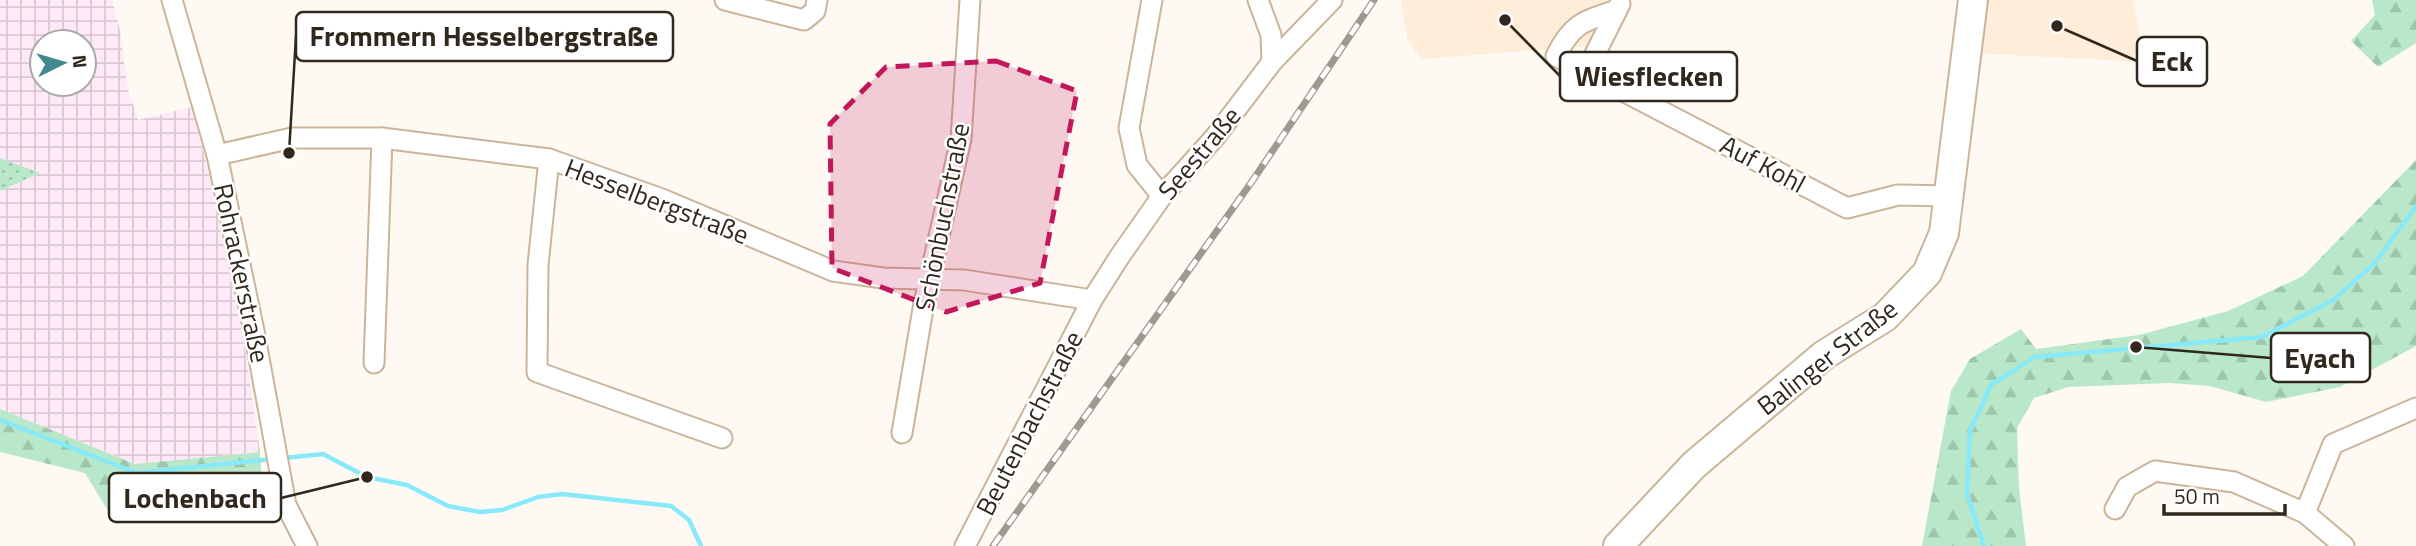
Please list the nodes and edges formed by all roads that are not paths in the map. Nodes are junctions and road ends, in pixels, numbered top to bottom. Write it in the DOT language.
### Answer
graph roads {
  1 [pos="172,0"];
  2 [pos="725,0"];
  3 [pos="970,0"];
  4 [pos="1152,0"];
  5 [pos="1258,0"];
  6 [pos="1332,0"];
  7 [pos="1973,0"];
  8 [pos="816,5"];
  9 [pos="1620,5"];
  10 [pos="1272,62"];
  11 [pos="1586,72"];
  12 [pos="382,138"];
  13 [pos="217,155"];
  14 [pos="549,159"];
  15 [pos="1162,196"];
  16 [pos="1950,196"];
  17 [pos="932,280"];
  18 [pos="1092,300"];
  19 [pos="374,363"];
  20 [pos="2416,408"];
  21 [pos="902,433"];
  22 [pos="722,438"];
  23 [pos="2116,509"];
  24 [pos="2305,513"];
  25 [pos="307,546"];
  26 [pos="965,546"];
  27 [pos="1618,546"];
  28 [pos="2344,546"];
  1 -- 13 [label="street, Rohrackerstraße"];
  2 -- 8 [label="street"];
  3 -- 17 [label="street, Schönbuchstraße"];
  4 -- 15 [label="street"];
  5 -- 10 [label="street"];
  6 -- 10 [label="street, Seestraße"];
  7 -- 16 [label="main road, Balinger Straße"];
  9 -- 11 [label="street"];
  9 -- 11 [label="street, Auf Kohl"];
  10 -- 15 [label="street, Seestraße"];
  11 -- 16 [label="street, Auf Kohl"];
  12 -- 13 [label="street, Hesselbergstraße"];
  12 -- 14 [label="street, Hesselbergstraße"];
  12 -- 19 [label="street"];
  13 -- 25 [label="street, Rohrackerstraße"];
  14 -- 17 [label="street, Hesselbergstraße"];
  14 -- 22 [label="street"];
  15 -- 18 [label="street, Seestraße"];
  16 -- 27 [label="main road, Balinger Straße"];
  17 -- 18 [label="street, Hesselbergstraße"];
  17 -- 21 [label="street, Schönbuchstraße"];
  18 -- 26 [label="street, Beutenbachstraße"];
  20 -- 24 [label="street"];
  23 -- 24 [label="street"];
  24 -- 28 [label="street"];
}
